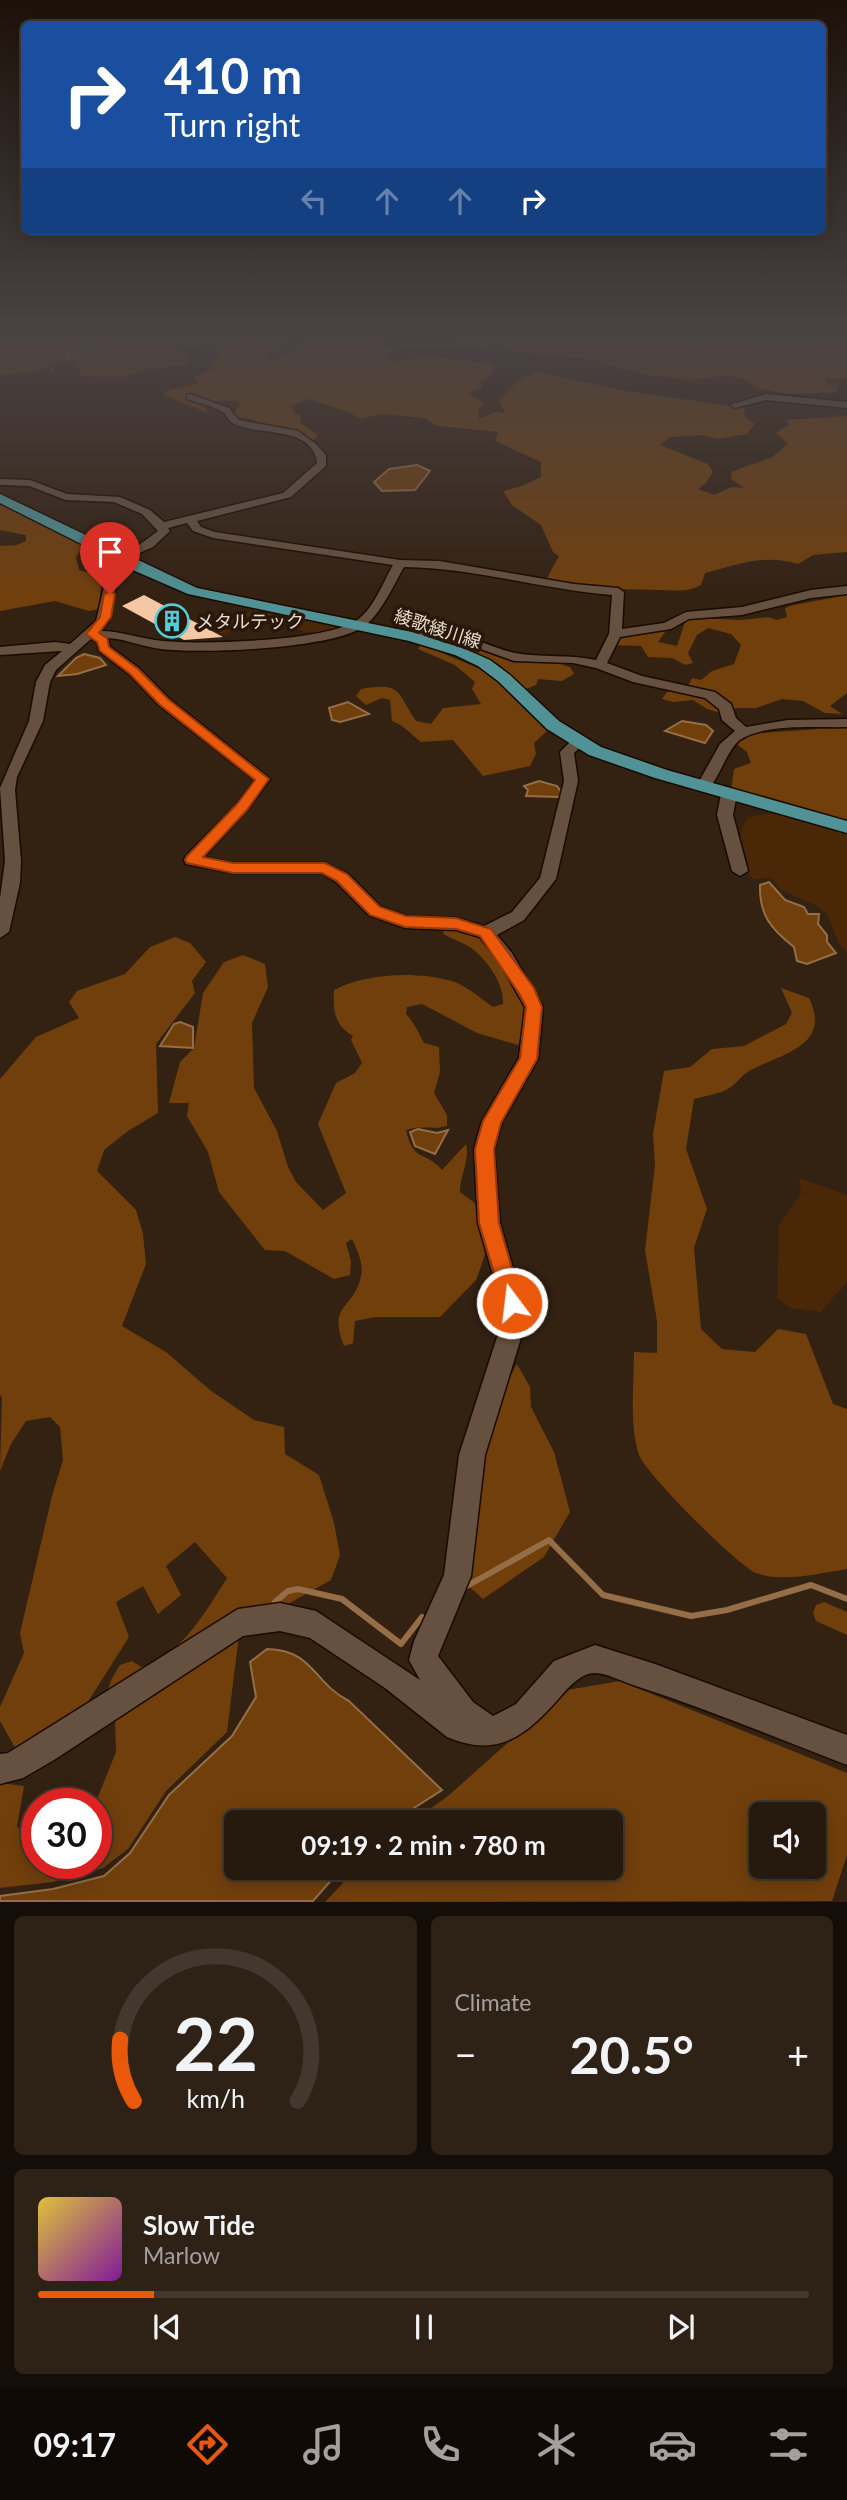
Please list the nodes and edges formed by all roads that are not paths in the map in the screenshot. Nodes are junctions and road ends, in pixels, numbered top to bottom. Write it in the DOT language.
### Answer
graph roads {
  1 [pos="245,424"];
  2 [pos="0,482"];
  3 [pos="0,498"];
  4 [pos="191,520"];
  5 [pos="162,526"];
  6 [pos="122,559"];
  7 [pos="400,562"];
  8 [pos="847,590"];
  9 [pos="358,625"];
  10 [pos="92,634"];
  11 [pos="615,634"];
  12 [pos="412,637"];
  13 [pos="73,648"];
  14 [pos="0,651"];
  15 [pos="600,665"];
  16 [pos="847,723"];
  17 [pos="744,732"];
  18 [pos="578,742"];
  19 [pos="703,787"];
  20 [pos="729,794"];
  21 [pos="847,827"];
  22 [pos="740,871"];
  23 [pos="0,932"];
  24 [pos="486,933"];
  25 [pos="491,1733"];
  26 [pos="847,1751"];
  27 [pos="0,1769"];
  1 -- 4 [label="street"];
  2 -- 5 [label="street"];
  3 -- 6 [label="main road, 綾歌綾川線"];
  4 -- 5 [label="street"];
  4 -- 7 [label="street"];
  5 -- 6 [label="street"];
  6 -- 9 [label="main road, 綾歌綾川線"];
  6 -- 10 [label="street"];
  7 -- 9 [label="street"];
  7 -- 11 [label="street"];
  8 -- 11 [label="street"];
  9 -- 10 [label="street"];
  9 -- 12 [label="main road, 綾歌綾川線"];
  10 -- 13 [label="street"];
  10 -- 24 [label="street"];
  11 -- 15 [label="street"];
  12 -- 15 [label="street"];
  12 -- 18 [label="main road, 綾歌綾川線"];
  13 -- 14 [label="street"];
  13 -- 23 [label="street"];
  15 -- 17 [label="street"];
  16 -- 17 [label="street"];
  17 -- 19 [label="street"];
  18 -- 19 [label="main road, 綾歌綾川線"];
  18 -- 24 [label="street"];
  19 -- 20 [label="main road, 綾歌綾川線"];
  20 -- 21 [label="main road, 綾歌綾川線"];
  20 -- 22 [label="street"];
  24 -- 25 [label="street"];
  25 -- 26 [label="street"];
  25 -- 27 [label="street"];
}
